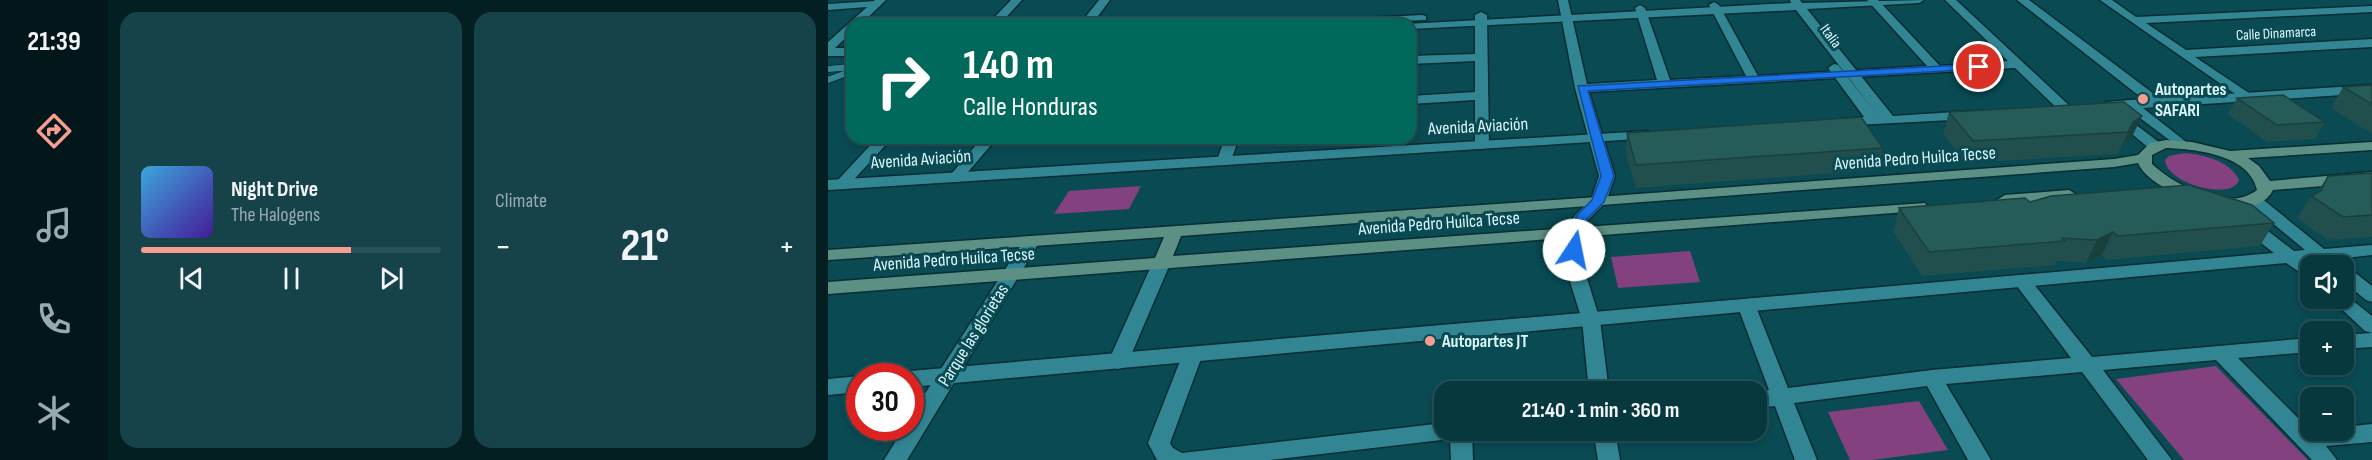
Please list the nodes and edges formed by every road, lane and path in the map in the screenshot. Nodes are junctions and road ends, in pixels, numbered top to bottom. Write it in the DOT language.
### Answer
graph roads {
  1 [pos="1017,0"];
  2 [pos="1105,0"];
  3 [pos="1812,0"];
  4 [pos="1919,0"];
  5 [pos="1950,0"];
  6 [pos="2022,0"];
  7 [pos="2105,0"];
  8 [pos="1873,1"];
  9 [pos="878,2"];
  10 [pos="1791,2"];
  11 [pos="828,7"];
  12 [pos="1715,7"];
  13 [pos="2372,9"];
  14 [pos="1566,10"];
  15 [pos="1641,11"];
  16 [pos="861,18"];
  17 [pos="1000,18"];
  18 [pos="1091,18"];
  19 [pos="1481,19"];
  20 [pos="2134,20"];
  21 [pos="1416,21"];
  22 [pos="1416,25"];
  23 [pos="846,31"];
  24 [pos="2372,43"];
  25 [pos="846,46"];
  26 [pos="828,48"];
  27 [pos="846,51"];
  28 [pos="2182,54"];
  29 [pos="1481,57"];
  30 [pos="1416,60"];
  31 [pos="2020,64"];
  32 [pos="828,69"];
  33 [pos="846,69"];
  34 [pos="1937,70"];
  35 [pos="846,72"];
  36 [pos="1854,75"];
  37 [pos="1840,76"];
  38 [pos="828,80"];
  39 [pos="1754,80"];
  40 [pos="1665,84"];
  41 [pos="1581,88"];
  42 [pos="2372,89"];
  43 [pos="1481,96"];
  44 [pos="2244,96"];
  45 [pos="1416,100"];
  46 [pos="2157,103"];
  47 [pos="2130,104"];
  48 [pos="2097,107"];
  49 [pos="2067,110"];
  50 [pos="2043,111"];
  51 [pos="1984,114"];
  52 [pos="1889,120"];
  53 [pos="1874,121"];
  54 [pos="1827,124"];
  55 [pos="1665,134"];
  56 [pos="1596,139"];
  57 [pos="878,144"];
  58 [pos="985,144"];
  59 [pos="1230,144"];
  60 [pos="2180,144"];
  61 [pos="1482,145"];
  62 [pos="2372,146"];
  63 [pos="2149,152"];
  64 [pos="2227,155"];
  65 [pos="1224,160"];
  66 [pos="957,176"];
  67 [pos="2372,177"];
  68 [pos="835,184"];
  69 [pos="2265,186"];
  70 [pos="2155,192"];
  71 [pos="2087,194"];
  72 [pos="2196,197"];
  73 [pos="2254,200"];
  74 [pos="1991,201"];
  75 [pos="2213,201"];
  76 [pos="1598,202"];
  77 [pos="1932,206"];
  78 [pos="1175,231"];
  79 [pos="1575,233"];
  80 [pos="1032,241"];
  81 [pos="2372,250"];
  82 [pos="828,255"];
  83 [pos="2322,255"];
  84 [pos="2350,255"];
  85 [pos="2292,258"];
  86 [pos="2300,258"];
  87 [pos="1161,264"];
  88 [pos="2300,265"];
  89 [pos="1011,275"];
  90 [pos="2354,281"];
  91 [pos="2023,282"];
  92 [pos="828,288"];
  93 [pos="2372,296"];
  94 [pos="1748,307"];
  95 [pos="2353,309"];
  96 [pos="1591,320"];
  97 [pos="2372,326"];
  98 [pos="2372,340"];
  99 [pos="2354,341"];
  100 [pos="2300,346"];
  101 [pos="2221,353"];
  102 [pos="1192,356"];
  103 [pos="1118,362"];
  104 [pos="2088,366"];
  105 [pos="948,376"];
  106 [pos="1932,378"];
  107 [pos="924,379"];
  108 [pos="1598,381"];
  109 [pos="846,385"];
  110 [pos="828,387"];
  111 [pos="1782,397"];
  112 [pos="1767,399"];
  113 [pos="2300,433"];
  114 [pos="2372,433"];
  115 [pos="1434,434"];
  116 [pos="2354,435"];
  117 [pos="1461,441"];
  118 [pos="1606,441"];
  119 [pos="2308,441"];
  120 [pos="1330,452"];
  121 [pos="895,460"];
  122 [pos="1176,460"];
  123 [pos="1188,460"];
  124 [pos="1462,460"];
  125 [pos="1609,460"];
  126 [pos="1806,460"];
  127 [pos="1980,460"];
  128 [pos="2161,460"];
  129 [pos="2326,460"];
  1 -- 17 [label="street"];
  2 -- 18 [label="street"];
  3 -- 10 [label="street"];
  4 -- 8 [label="street"];
  5 -- 31 [label="street"];
  6 -- 46 [label="street"];
  7 -- 20 [label="street"];
  8 -- 10 [label="street"];
  8 -- 34 [label="street"];
  9 -- 11 [label="street"];
  9 -- 16 [label="street"];
  10 -- 12 [label="street"];
  10 -- 36 [label="street"];
  10 -- 37 [label="street, Italia"];
  12 -- 15 [label="street"];
  12 -- 39 [label="street"];
  13 -- 20 [label="street"];
  14 -- 15 [label="street"];
  14 -- 19 [label="street"];
  14 -- 41 [label="street"];
  15 -- 40 [label="street"];
  19 -- 21 [label="street"];
  19 -- 22 [label="street"];
  19 -- 29 [label="street"];
  20 -- 28 [label="street"];
  23 -- 26 [label="street"];
  24 -- 28 [label="street, Calle Dinamarca"];
  25 -- 26 [label="street"];
  26 -- 27 [label="street"];
  28 -- 44 [label="street"];
  29 -- 30 [label="street"];
  29 -- 43 [label="street"];
  31 -- 34 [label="street"];
  31 -- 49 [label="street"];
  32 -- 33 [label="lane"];
  34 -- 36 [label="street"];
  35 -- 38 [label="lane"];
  36 -- 37 [label="street"];
  36 -- 52 [label="street"];
  37 -- 39 [label="street"];
  37 -- 53 [label="street, Italia"];
  39 -- 40 [label="street"];
  40 -- 41 [label="street"];
  41 -- 56 [label="street"];
  42 -- 44 [label="street"];
  43 -- 45 [label="street"];
  43 -- 61 [label="street"];
  44 -- 46 [label="street"];
  46 -- 47 [label="street"];
  47 -- 48 [label="street"];
  47 -- 60 [label="street"];
  48 -- 49 [label="street"];
  48 -- 63 [label="street"];
  49 -- 50 [label="street"];
  51 -- 52 [label="street"];
  52 -- 53 [label="street"];
  53 -- 54 [label="street"];
  55 -- 56 [label="street, Avenida Aviación"];
  56 -- 61 [label="street, Avenida Aviación"];
  56 -- 76 [label="street"];
  57 -- 68 [label="street"];
  58 -- 66 [label="street"];
  59 -- 65 [label="street"];
  60 -- 63 [label="main road, Avenida Pedro Huilca Tecse"];
  60 -- 64 [label="main road, Avenida Pedro Huilca Tecse"];
  61 -- 65 [label="street, Avenida Aviación"];
  62 -- 64 [label="main road"];
  63 -- 72 [label="main road"];
  63 -- 76 [label="main road, Avenida Pedro Huilca Tecse"];
  64 -- 69 [label="main road"];
  65 -- 66 [label="street, Avenida Aviación"];
  66 -- 68 [label="street, Avenida Aviación"];
  67 -- 69 [label="main road"];
  69 -- 73 [label="main road"];
  70 -- 72 [label="main road"];
  71 -- 74 [label="main road"];
  72 -- 75 [label="main road"];
  73 -- 75 [label="main road"];
  73 -- 83 [label="street"];
  75 -- 85 [label="street"];
  76 -- 78 [label="main road, Avenida Pedro Huilca Tecse"];
  76 -- 79 [label="street"];
  77 -- 79 [label="main road, Avenida Pedro Huilca Tecse"];
  78 -- 80 [label="main road, Avenida Pedro Huilca Tecse"];
  78 -- 87 [label="main road"];
  79 -- 87 [label="main road, Avenida Pedro Huilca Tecse"];
  79 -- 96 [label="street"];
  80 -- 82 [label="main road, Avenida Pedro Huilca Tecse"];
  80 -- 89 [label="street, Parque las glorietas"];
  81 -- 84 [label="street"];
  85 -- 86 [label="street"];
  85 -- 88 [label="street"];
  85 -- 91 [label="street"];
  87 -- 89 [label="main road, Avenida Pedro Huilca Tecse"];
  87 -- 103 [label="street"];
  89 -- 92 [label="main road, Avenida Pedro Huilca Tecse"];
  89 -- 105 [label="street, Parque las glorietas"];
  90 -- 93 [label="street"];
  91 -- 94 [label="street"];
  91 -- 104 [label="street"];
  94 -- 96 [label="street"];
  94 -- 111 [label="street"];
  95 -- 97 [label="street"];
  96 -- 102 [label="street"];
  96 -- 108 [label="street"];
  98 -- 99 [label="street"];
  100 -- 101 [label="street"];
  101 -- 104 [label="street"];
  101 -- 113 [label="street"];
  102 -- 103 [label="street"];
  102 -- 122 [label="street"];
  103 -- 105 [label="street"];
  104 -- 106 [label="street"];
  104 -- 128 [label="street"];
  105 -- 107 [label="street"];
  105 -- 121 [label="street, Parque las glorietas"];
  106 -- 111 [label="street"];
  106 -- 127 [label="street"];
  109 -- 110 [label="street"];
  111 -- 112 [label="street"];
  111 -- 126 [label="street"];
  114 -- 116 [label="street"];
  115 -- 120 [label="street"];
  117 -- 124 [label="street"];
  118 -- 125 [label="street"];
  119 -- 129 [label="street"];
  120 -- 123 [label="street"];
}
